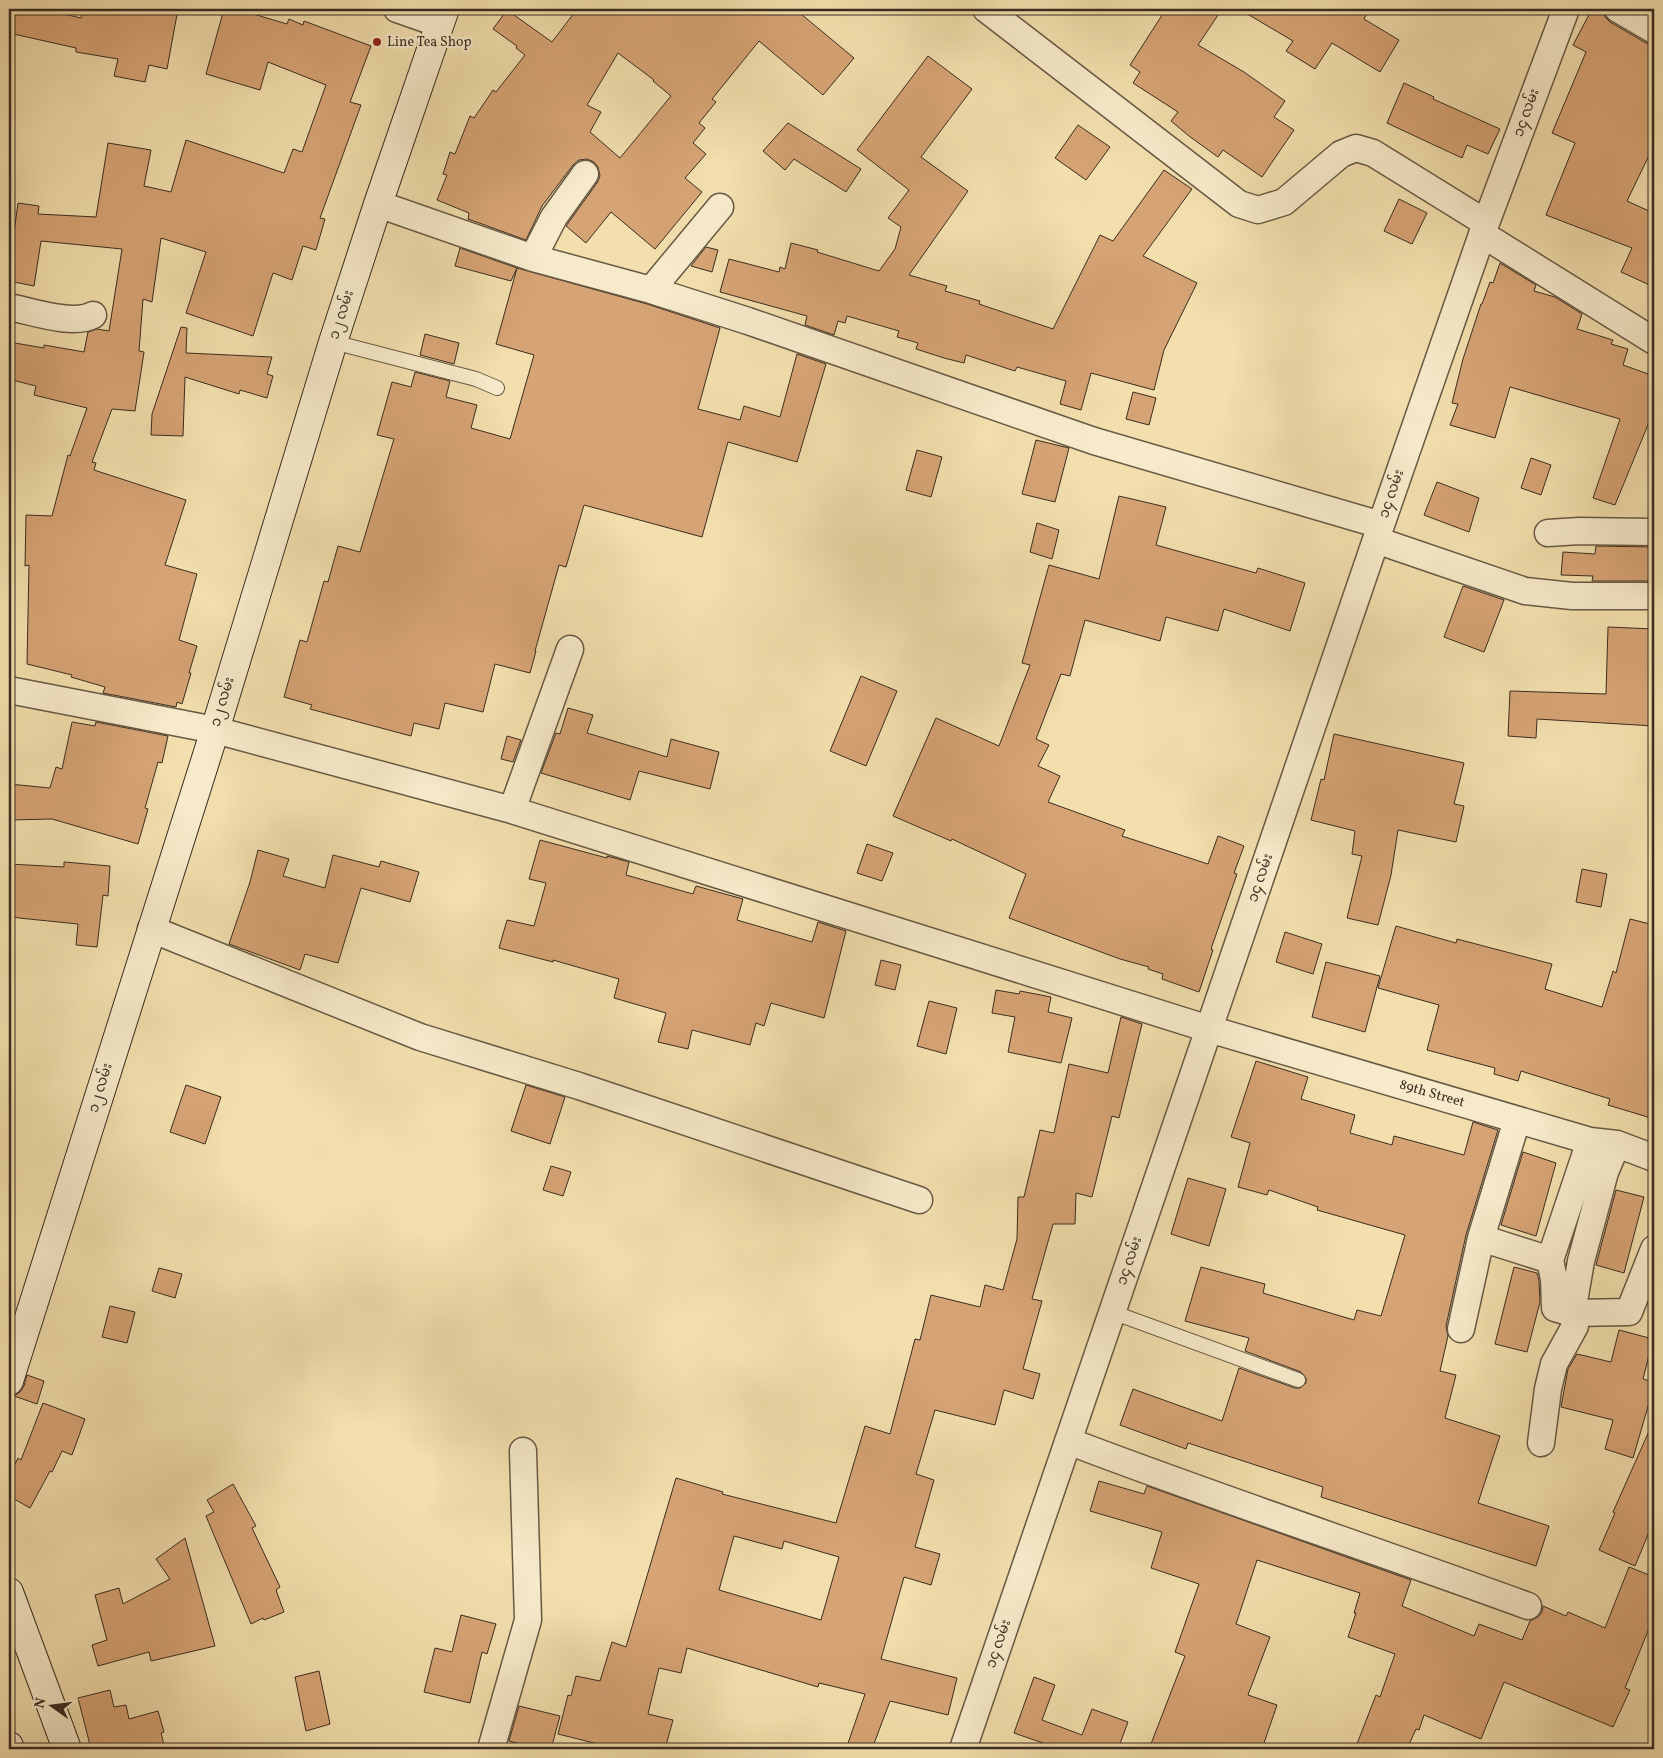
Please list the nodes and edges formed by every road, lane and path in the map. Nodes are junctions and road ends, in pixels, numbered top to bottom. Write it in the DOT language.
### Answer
graph roads {
  1 [pos="397,9"];
  2 [pos="986,9"];
  3 [pos="1566,9"];
  4 [pos="1618,9"];
  5 [pos="442,16"];
  6 [pos="1654,30"];
  7 [pos="585,174"];
  8 [pos="378,204"];
  9 [pos="720,207"];
  10 [pos="1484,229"];
  11 [pos="533,258"];
  12 [pos="650,290"];
  13 [pos="9,307"];
  14 [pos="93,315"];
  15 [pos="1654,341"];
  16 [pos="333,342"];
  17 [pos="497,388"];
  18 [pos="1654,532"];
  19 [pos="1378,533"];
  20 [pos="1548,533"];
  21 [pos="1654,596"];
  22 [pos="570,649"];
  23 [pos="9,690"];
  24 [pos="215,730"];
  25 [pos="512,810"];
  26 [pos="150,929"];
  27 [pos="1209,1029"];
  28 [pos="1517,1120"];
  29 [pos="1590,1141"];
  30 [pos="1617,1144"];
  31 [pos="1654,1158"];
  32 [pos="919,1200"];
  33 [pos="1481,1238"];
  34 [pos="1654,1248"];
  35 [pos="1550,1260"];
  36 [pos="1112,1312"];
  37 [pos="1572,1313"];
  38 [pos="1462,1329"];
  39 [pos="1298,1380"];
  40 [pos="9,1381"];
  41 [pos="1068,1441"];
  42 [pos="1541,1443"];
  43 [pos="523,1451"];
  44 [pos="9,1592"];
  45 [pos="1528,1606"];
  46 [pos="66,1749"];
  47 [pos="491,1749"];
  48 [pos="963,1749"];
  1 -- 5 [label="street"];
  2 -- 10 [label="street"];
  3 -- 10 [label="street, ၁၄ လမ်း"];
  4 -- 6 [label="street"];
  5 -- 8 [label="main road, ၁၂ လမ်း"];
  7 -- 11 [label="street"];
  8 -- 11 [label="street"];
  8 -- 16 [label="main road, ၁၂ လမ်း"];
  9 -- 12 [label="street"];
  10 -- 15 [label="street"];
  10 -- 19 [label="street, ၁၄ လမ်း"];
  11 -- 12 [label="street"];
  12 -- 19 [label="street"];
  13 -- 14 [label="street"];
  16 -- 17 [label="lane"];
  16 -- 24 [label="main road, ၁၂ လမ်း"];
  18 -- 20 [label="street"];
  19 -- 21 [label="street"];
  19 -- 27 [label="street, ၁၄ လမ်း"];
  22 -- 25 [label="street"];
  23 -- 24 [label="street, 89th Street"];
  24 -- 25 [label="street, 89th Street"];
  24 -- 26 [label="main road, ၁၂ လမ်း"];
  25 -- 27 [label="street, 89th Street"];
  26 -- 32 [label="street"];
  26 -- 40 [label="main road, ၁၂ လမ်း"];
  27 -- 28 [label="street, 89th Street"];
  27 -- 36 [label="street, ၁၄ လမ်း"];
  28 -- 29 [label="street, 89th Street"];
  28 -- 33 [label="street"];
  29 -- 30 [label="street, 89th Street"];
  29 -- 35 [label="street"];
  30 -- 31 [label="street, 89th Street"];
  30 -- 37 [label="street"];
  33 -- 35 [label="street"];
  33 -- 38 [label="street"];
  34 -- 37 [label="street"];
  35 -- 37 [label="street"];
  36 -- 39 [label="lane"];
  36 -- 41 [label="street, ၁၄ လမ်း"];
  37 -- 42 [label="street"];
  41 -- 45 [label="street"];
  41 -- 48 [label="street, ၁၄ လမ်း"];
  43 -- 47 [label="street"];
  44 -- 46 [label="main road"];
}
